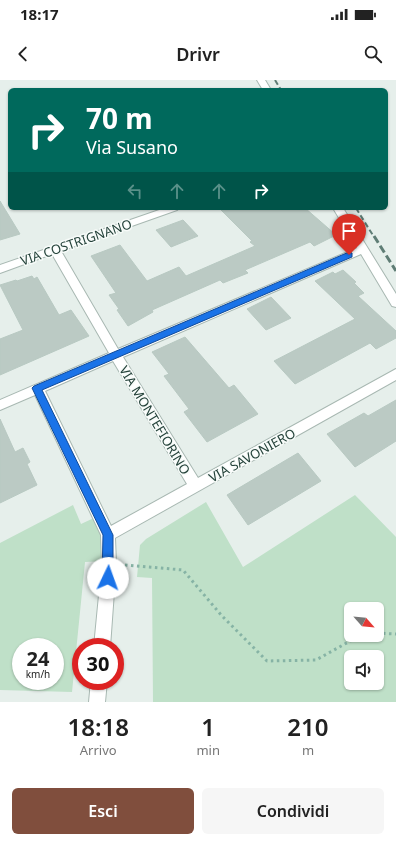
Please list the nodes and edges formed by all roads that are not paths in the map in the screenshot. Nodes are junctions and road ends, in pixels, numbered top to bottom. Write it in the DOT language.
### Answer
graph roads {
  1 [pos="168,210"];
  2 [pos="339,210"];
  3 [pos="364,249"];
  4 [pos="55,250"];
  5 [pos="0,269"];
  6 [pos="396,303"];
  7 [pos="115,354"];
  8 [pos="396,374"];
  9 [pos="37,388"];
  10 [pos="0,405"];
  11 [pos="196,486"];
  12 [pos="108,535"];
  13 [pos="103,638"];
  14 [pos="98,690"];
  15 [pos="97,702"];
  1 -- 4 [label="street, VIA COSTRIGNANO"];
  2 -- 3 [label="street"];
  3 -- 6 [label="street"];
  3 -- 7 [label="street"];
  4 -- 5 [label="street, VIA COSTRIGNANO"];
  4 -- 7 [label="street, VIA MONTEFIORINO"];
  7 -- 9 [label="street"];
  7 -- 11 [label="street, VIA MONTEFIORINO"];
  8 -- 11 [label="street, VIA SAVONIERO"];
  9 -- 10 [label="street"];
  9 -- 12 [label="street"];
  11 -- 12 [label="street, VIA SAVONIERO"];
  12 -- 13 [label="street"];
  14 -- 15 [label="street"];
}
